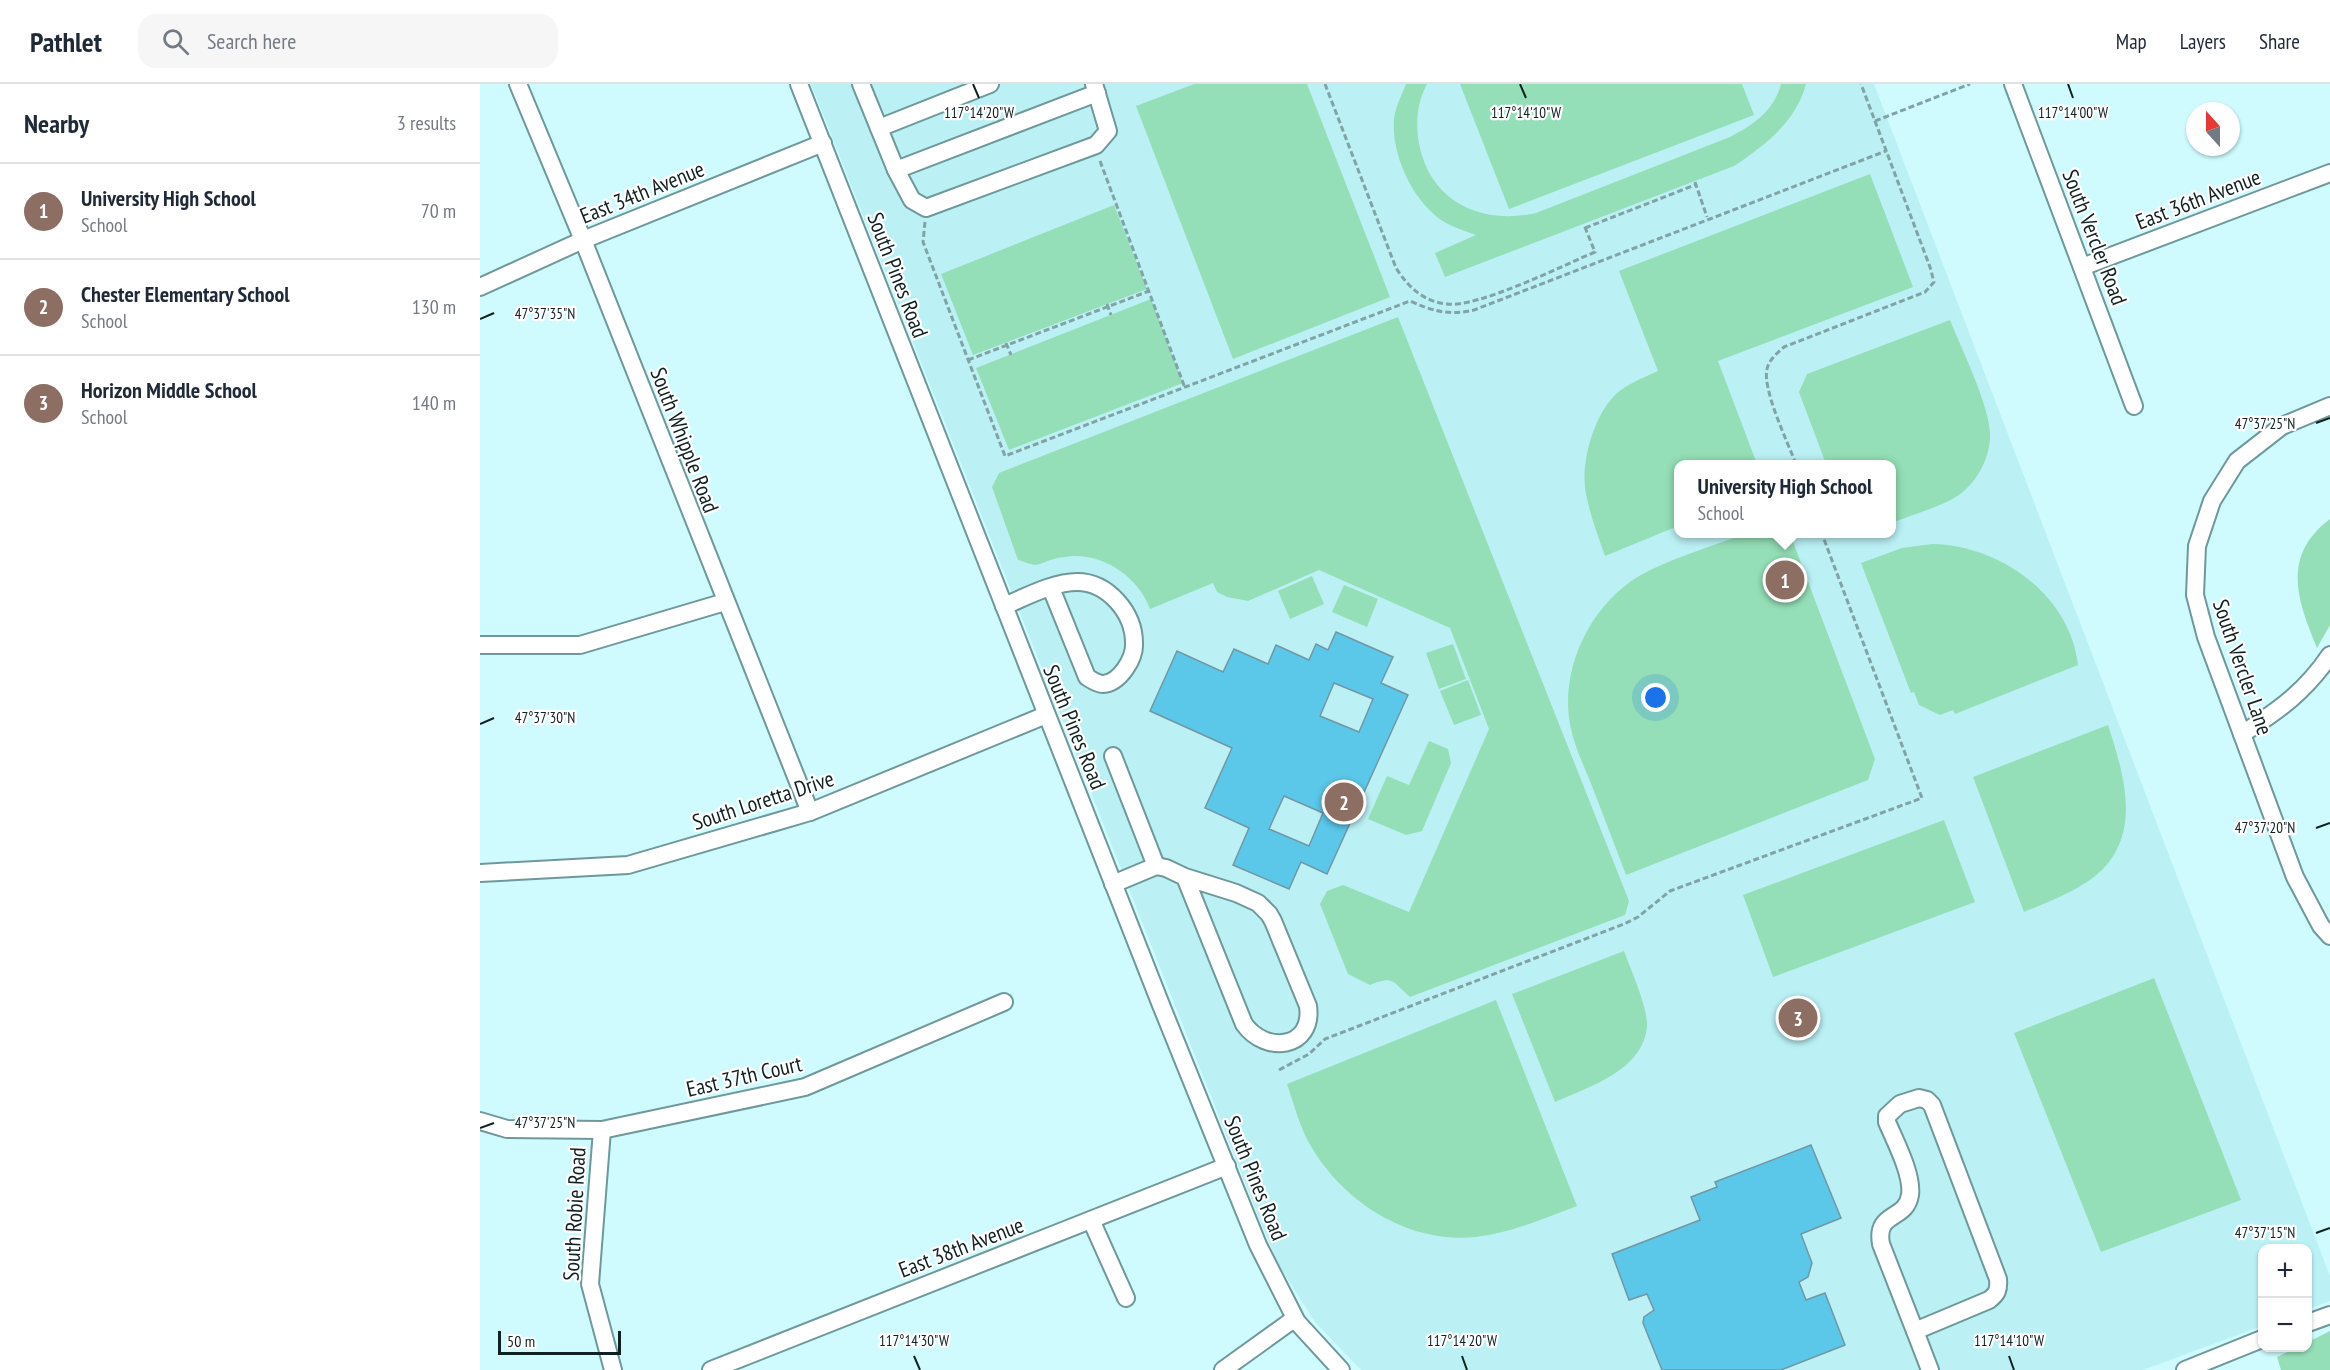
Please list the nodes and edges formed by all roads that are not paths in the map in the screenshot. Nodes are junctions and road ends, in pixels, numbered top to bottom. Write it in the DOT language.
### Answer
graph roads {
  1 [pos="518,84"];
  2 [pos="800,84"];
  3 [pos="861,84"];
  4 [pos="990,84"];
  5 [pos="2013,84"];
  6 [pos="1096,87"];
  7 [pos="879,128"];
  8 [pos="823,143"];
  9 [pos="896,170"];
  10 [pos="2330,173"];
  11 [pos="583,240"];
  12 [pos="2082,267"];
  13 [pos="480,287"];
  14 [pos="2134,406"];
  15 [pos="2330,406"];
  16 [pos="1051,588"];
  17 [pos="725,602"];
  18 [pos="1004,606"];
  19 [pos="480,645"];
  20 [pos="2330,655"];
  21 [pos="1046,715"];
  22 [pos="2242,734"];
  23 [pos="1113,756"];
  24 [pos="810,812"];
  25 [pos="1156,866"];
  26 [pos="480,873"];
  27 [pos="1185,878"];
  28 [pos="1113,884"];
  29 [pos="2330,936"];
  30 [pos="1004,1002"];
  31 [pos="480,1121"];
  32 [pos="602,1130"];
  33 [pos="1227,1166"];
  34 [pos="1091,1220"];
  35 [pos="1126,1298"];
  36 [pos="2330,1315"];
  37 [pos="2312,1321"];
  38 [pos="1297,1322"];
  39 [pos="1915,1331"];
  40 [pos="2258,1341"];
  41 [pos="2210,1365"];
  42 [pos="613,1370"];
  43 [pos="711,1370"];
  44 [pos="1223,1370"];
  45 [pos="1341,1370"];
  46 [pos="1930,1370"];
  47 [pos="2185,1370"];
  1 -- 11 [label="street, South Whipple Road"];
  2 -- 8 [label="street, South Pines Road"];
  3 -- 7 [label="street"];
  4 -- 7 [label="street"];
  5 -- 12 [label="street, South Vercler Road"];
  6 -- 9 [label="street"];
  6 -- 9 [label="street"];
  7 -- 9 [label="street"];
  8 -- 11 [label="street, East 34th Avenue"];
  8 -- 18 [label="street, South Pines Road"];
  10 -- 12 [label="street, East 36th Avenue"];
  11 -- 13 [label="street, East 34th Avenue"];
  11 -- 17 [label="street, South Whipple Road"];
  12 -- 14 [label="street, South Vercler Road"];
  15 -- 22 [label="street, South Vercler Lane"];
  16 -- 16 [label="street"];
  16 -- 18 [label="street"];
  17 -- 19 [label="street"];
  17 -- 24 [label="street, South Whipple Road"];
  18 -- 21 [label="street, South Pines Road"];
  20 -- 22 [label="street"];
  21 -- 24 [label="street, South Loretta Drive"];
  21 -- 28 [label="street, South Pines Road"];
  22 -- 29 [label="street, South Vercler Lane"];
  23 -- 25 [label="street"];
  24 -- 26 [label="street, South Loretta Drive"];
  25 -- 27 [label="street"];
  25 -- 28 [label="street"];
  27 -- 27 [label="street"];
  28 -- 33 [label="street, South Pines Road"];
  30 -- 32 [label="street, East 37th Court"];
  31 -- 32 [label="street, East 37th Court"];
  32 -- 42 [label="street, South Robie Road"];
  33 -- 34 [label="street, East 38th Avenue"];
  33 -- 38 [label="street, South Pines Road"];
  34 -- 35 [label="street"];
  34 -- 43 [label="street, East 38th Avenue"];
  36 -- 37 [label="street"];
  38 -- 44 [label="street"];
  38 -- 45 [label="street, South Pines Road"];
  39 -- 39 [label="street"];
  39 -- 46 [label="street"];
  40 -- 41 [label="street"];
  41 -- 47 [label="street"];
}
